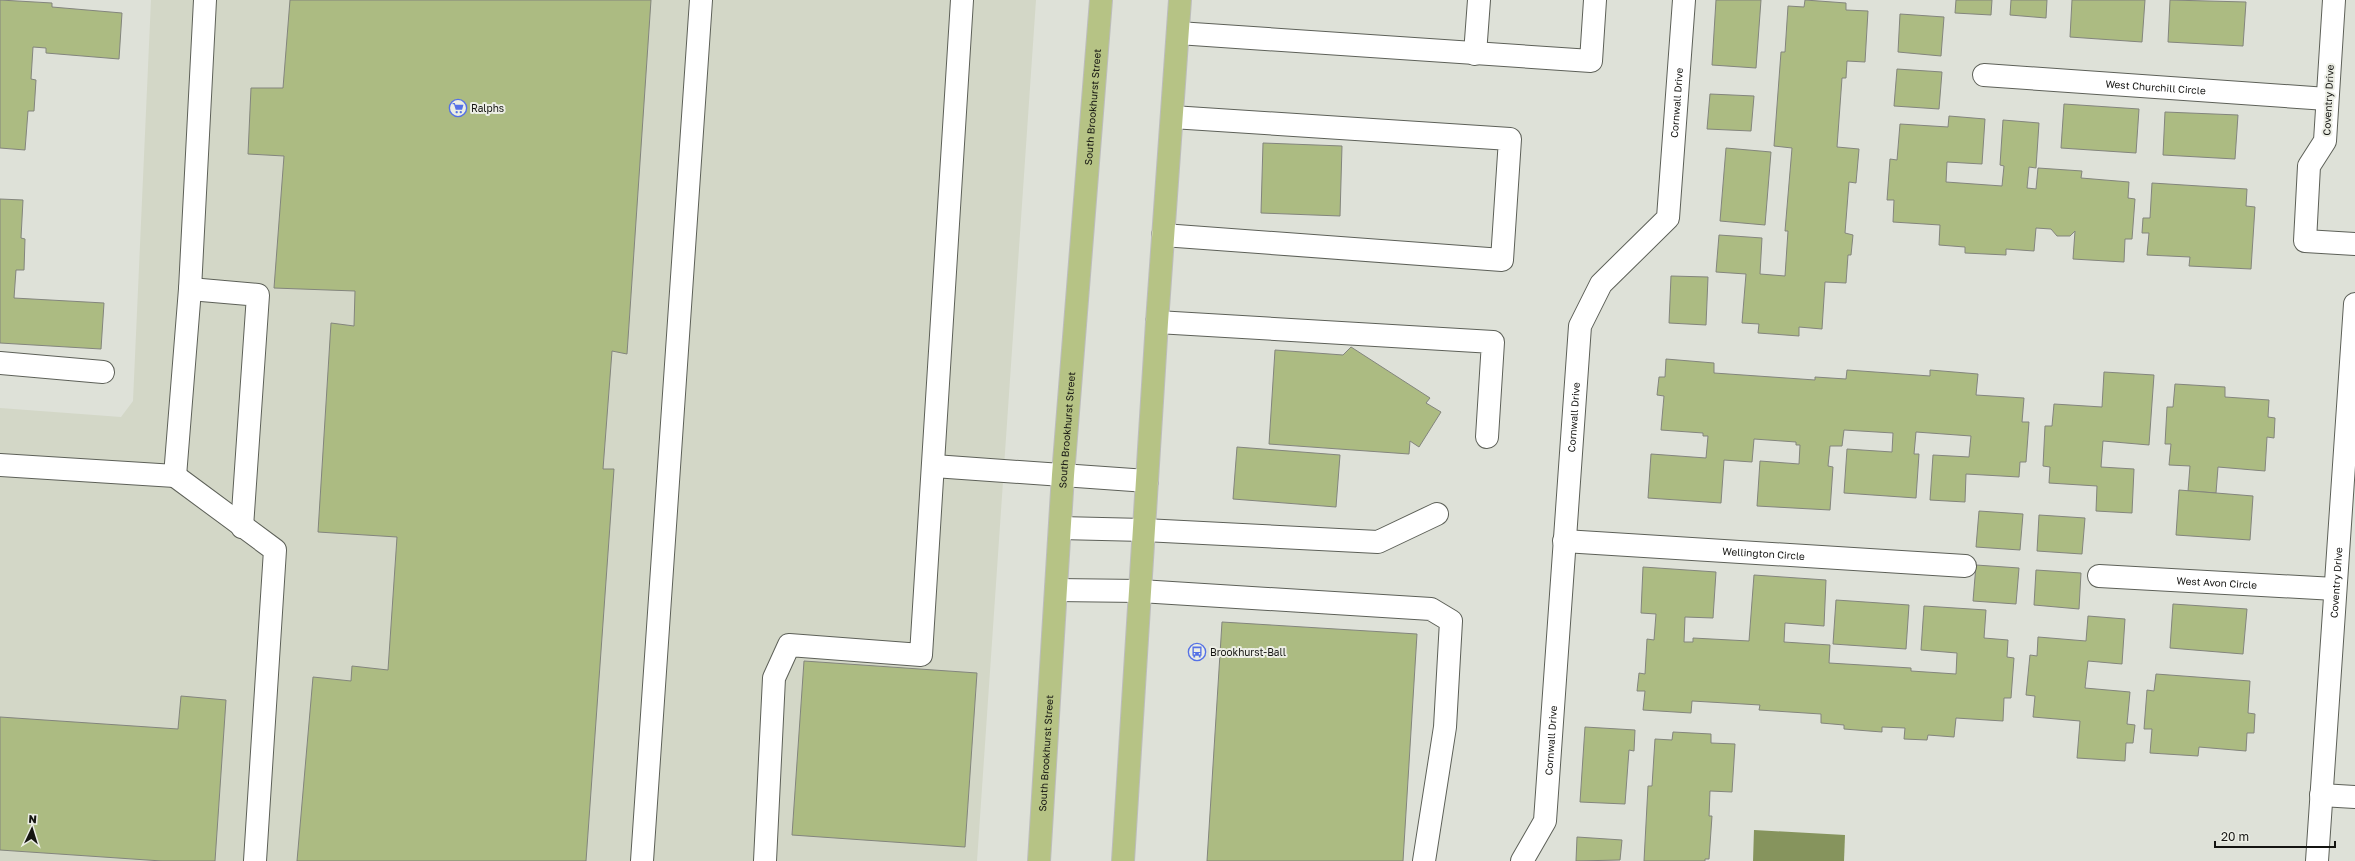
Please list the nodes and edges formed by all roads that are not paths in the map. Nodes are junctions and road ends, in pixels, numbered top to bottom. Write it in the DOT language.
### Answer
graph roads {
  1 [pos="205,0"];
  2 [pos="701,0"];
  3 [pos="962,0"];
  4 [pos="1101,0"];
  5 [pos="1180,0"];
  6 [pos="1479,0"];
  7 [pos="1595,0"];
  8 [pos="1684,0"];
  9 [pos="2334,0"];
  10 [pos="1178,33"];
  11 [pos="1476,54"];
  12 [pos="1984,75"];
  13 [pos="2327,99"];
  14 [pos="1172,117"];
  15 [pos="1163,235"];
  16 [pos="2355,244"];
  17 [pos="190,289"];
  18 [pos="2355,304"];
  19 [pos="1157,322"];
  20 [pos="0,363"];
  21 [pos="103,372"];
  22 [pos="1487,437"];
  23 [pos="0,465"];
  24 [pos="934,466"];
  25 [pos="1063,475"];
  26 [pos="175,476"];
  27 [pos="1147,481"];
  28 [pos="1437,514"];
  29 [pos="242,527"];
  30 [pos="1060,528"];
  31 [pos="1144,530"];
  32 [pos="1564,541"];
  33 [pos="1964,566"];
  34 [pos="2099,576"];
  35 [pos="2335,589"];
  36 [pos="1056,590"];
  37 [pos="1140,591"];
  38 [pos="2321,795"];
  39 [pos="2355,797"];
  40 [pos="255,861"];
  41 [pos="642,861"];
  42 [pos="765,861"];
  43 [pos="1039,861"];
  44 [pos="1123,861"];
  45 [pos="1424,861"];
  46 [pos="1522,861"];
  47 [pos="2317,861"];
  1 -- 17 [label="street"];
  2 -- 41 [label="street"];
  3 -- 24 [label="street"];
  4 -- 25 [label="main road, South Brookhurst Street"];
  5 -- 10 [label="main road"];
  6 -- 11 [label="street"];
  7 -- 11 [label="street"];
  8 -- 32 [label="street, Cornwall Drive"];
  9 -- 13 [label="street, Coventry Drive"];
  10 -- 11 [label="street"];
  10 -- 14 [label="main road"];
  12 -- 13 [label="street, West Churchill Circle"];
  13 -- 16 [label="street, Coventry Drive"];
  14 -- 15 [label="main road"];
  14 -- 15 [label="street"];
  15 -- 19 [label="main road"];
  17 -- 26 [label="street"];
  17 -- 29 [label="street"];
  18 -- 35 [label="street, Coventry Drive"];
  19 -- 22 [label="street"];
  19 -- 27 [label="main road"];
  20 -- 21 [label="street"];
  23 -- 26 [label="street"];
  24 -- 25 [label="street"];
  24 -- 42 [label="street"];
  25 -- 27 [label="street"];
  25 -- 30 [label="main road, South Brookhurst Street"];
  26 -- 29 [label="street"];
  27 -- 31 [label="main road"];
  28 -- 31 [label="street"];
  29 -- 40 [label="street"];
  30 -- 31 [label="street"];
  30 -- 36 [label="main road, South Brookhurst Street"];
  31 -- 37 [label="main road"];
  32 -- 33 [label="street, Wellington Circle"];
  32 -- 46 [label="street, Cornwall Drive"];
  34 -- 35 [label="street, West Avon Circle"];
  35 -- 38 [label="street, Coventry Drive"];
  36 -- 37 [label="street"];
  36 -- 43 [label="main road, South Brookhurst Street"];
  37 -- 44 [label="main road"];
  37 -- 45 [label="street"];
  38 -- 39 [label="street"];
  38 -- 47 [label="street, Coventry Drive"];
}
